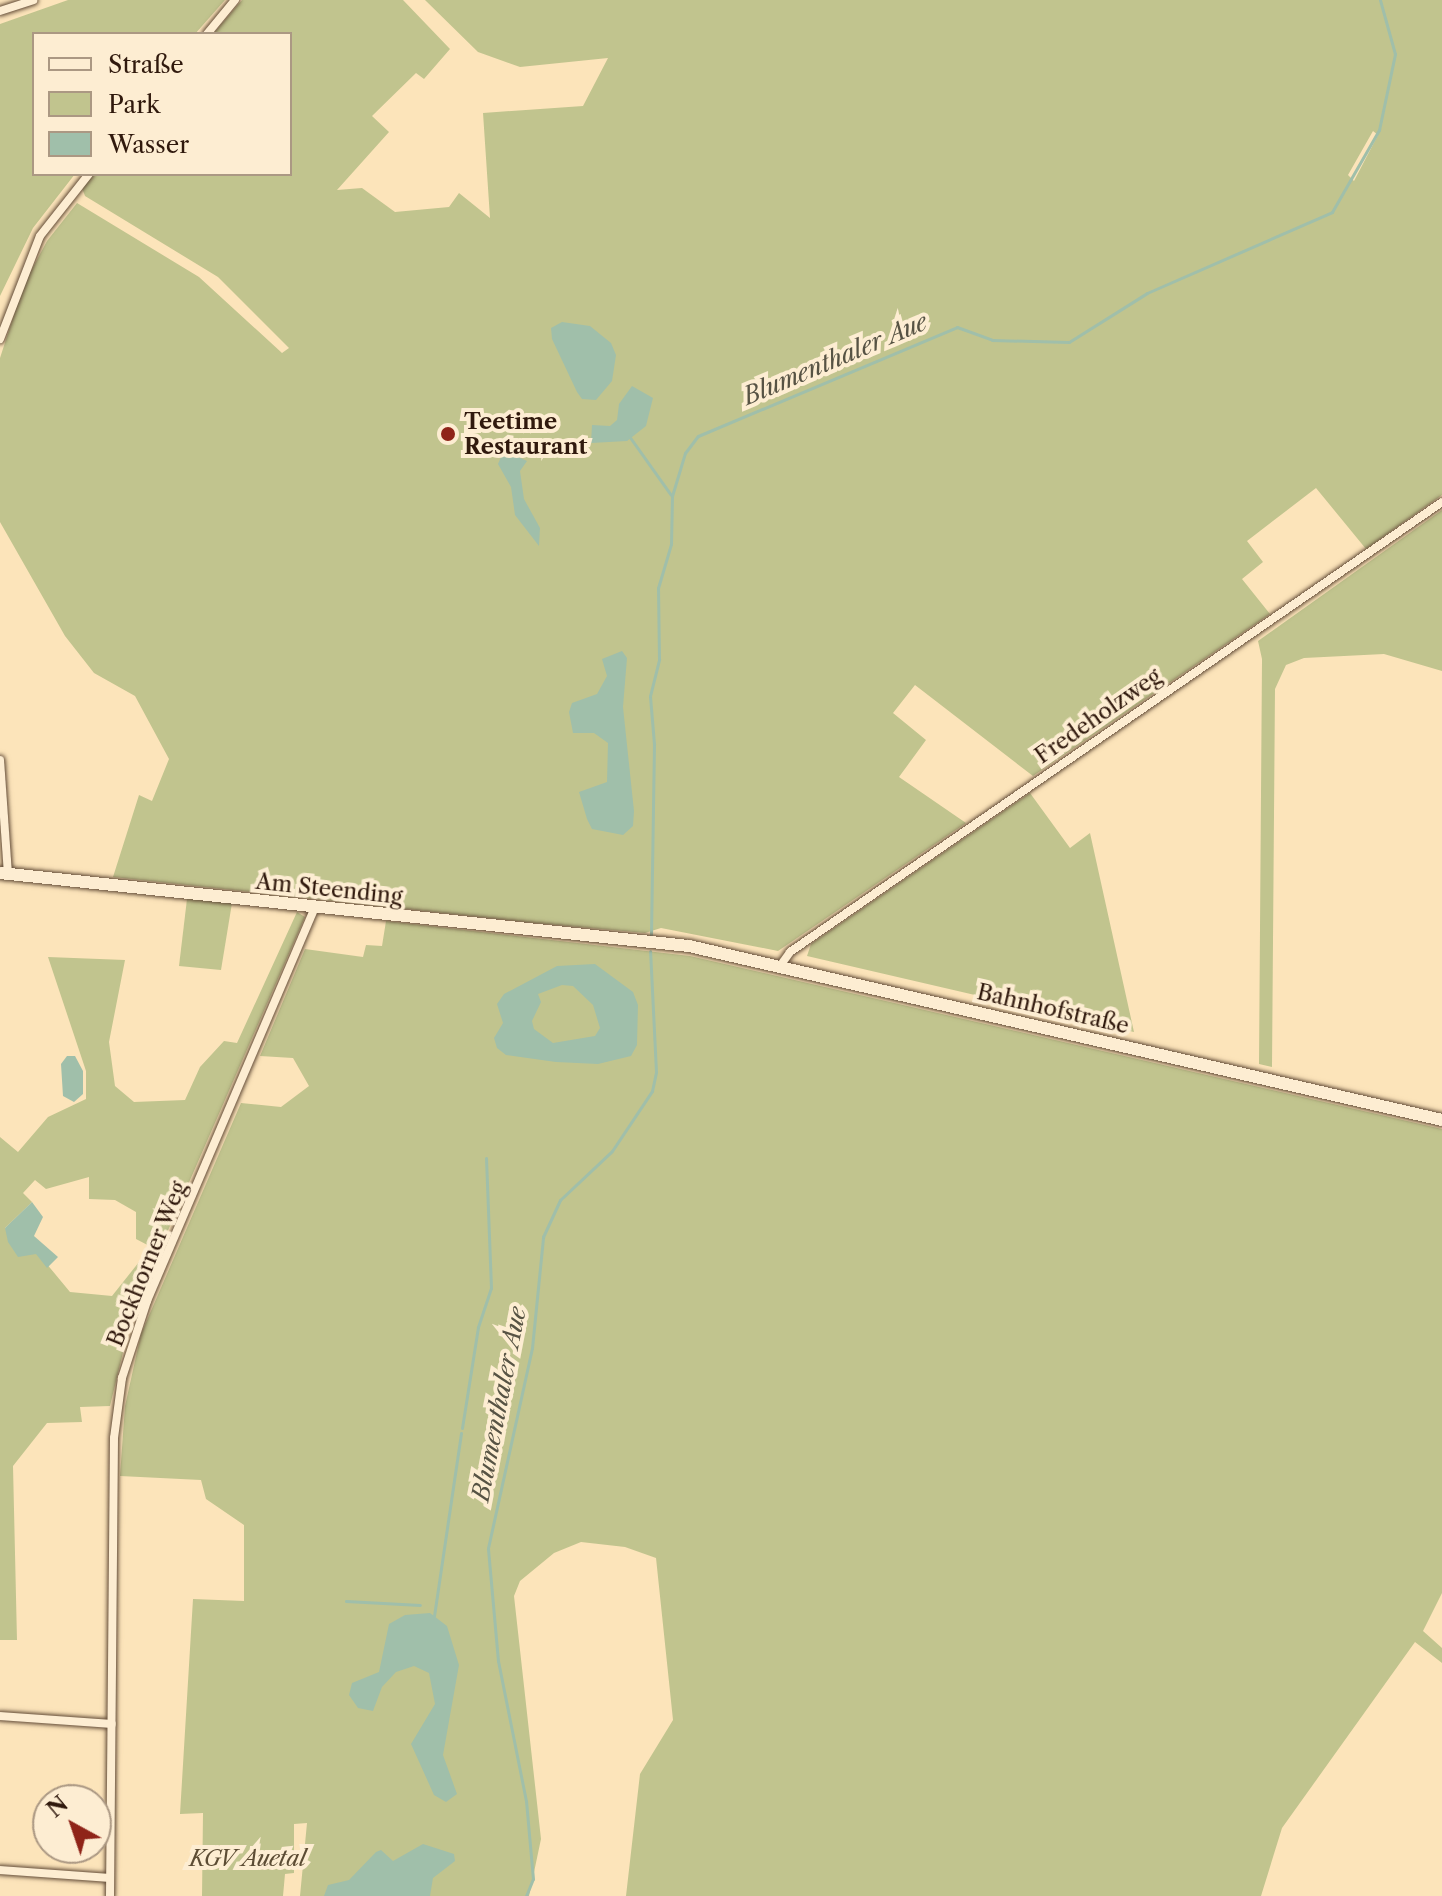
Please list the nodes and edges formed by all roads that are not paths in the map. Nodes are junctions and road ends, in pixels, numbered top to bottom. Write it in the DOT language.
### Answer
graph roads {
  1 [pos="33,0"];
  2 [pos="235,0"];
  3 [pos="0,11"];
  4 [pos="209,32"];
  5 [pos="87,176"];
  6 [pos="0,339"];
  7 [pos="1442,502"];
  8 [pos="0,760"];
  9 [pos="4,873"];
  10 [pos="315,908"];
  11 [pos="653,942"];
  12 [pos="780,966"];
  13 [pos="1442,1120"];
  14 [pos="0,1716"];
  15 [pos="112,1724"];
  16 [pos="0,1870"];
  17 [pos="110,1878"];
  18 [pos="110,1896"];
  1 -- 3 [label="street"];
  2 -- 4 [label="street"];
  5 -- 6 [label="street"];
  7 -- 12 [label="street, Fredeholzweg"];
  8 -- 9 [label="street"];
  9 -- 10 [label="street, Am Steending"];
  10 -- 11 [label="street, Am Steending"];
  10 -- 15 [label="street, Bockhorner Weg"];
  11 -- 12 [label="street, Bahnhofstraße"];
  12 -- 13 [label="street, Bahnhofstraße"];
  14 -- 15 [label="street"];
  15 -- 17 [label="street, Bockhorner Weg"];
  16 -- 17 [label="street"];
  17 -- 18 [label="street, Bockhorner Weg"];
}
